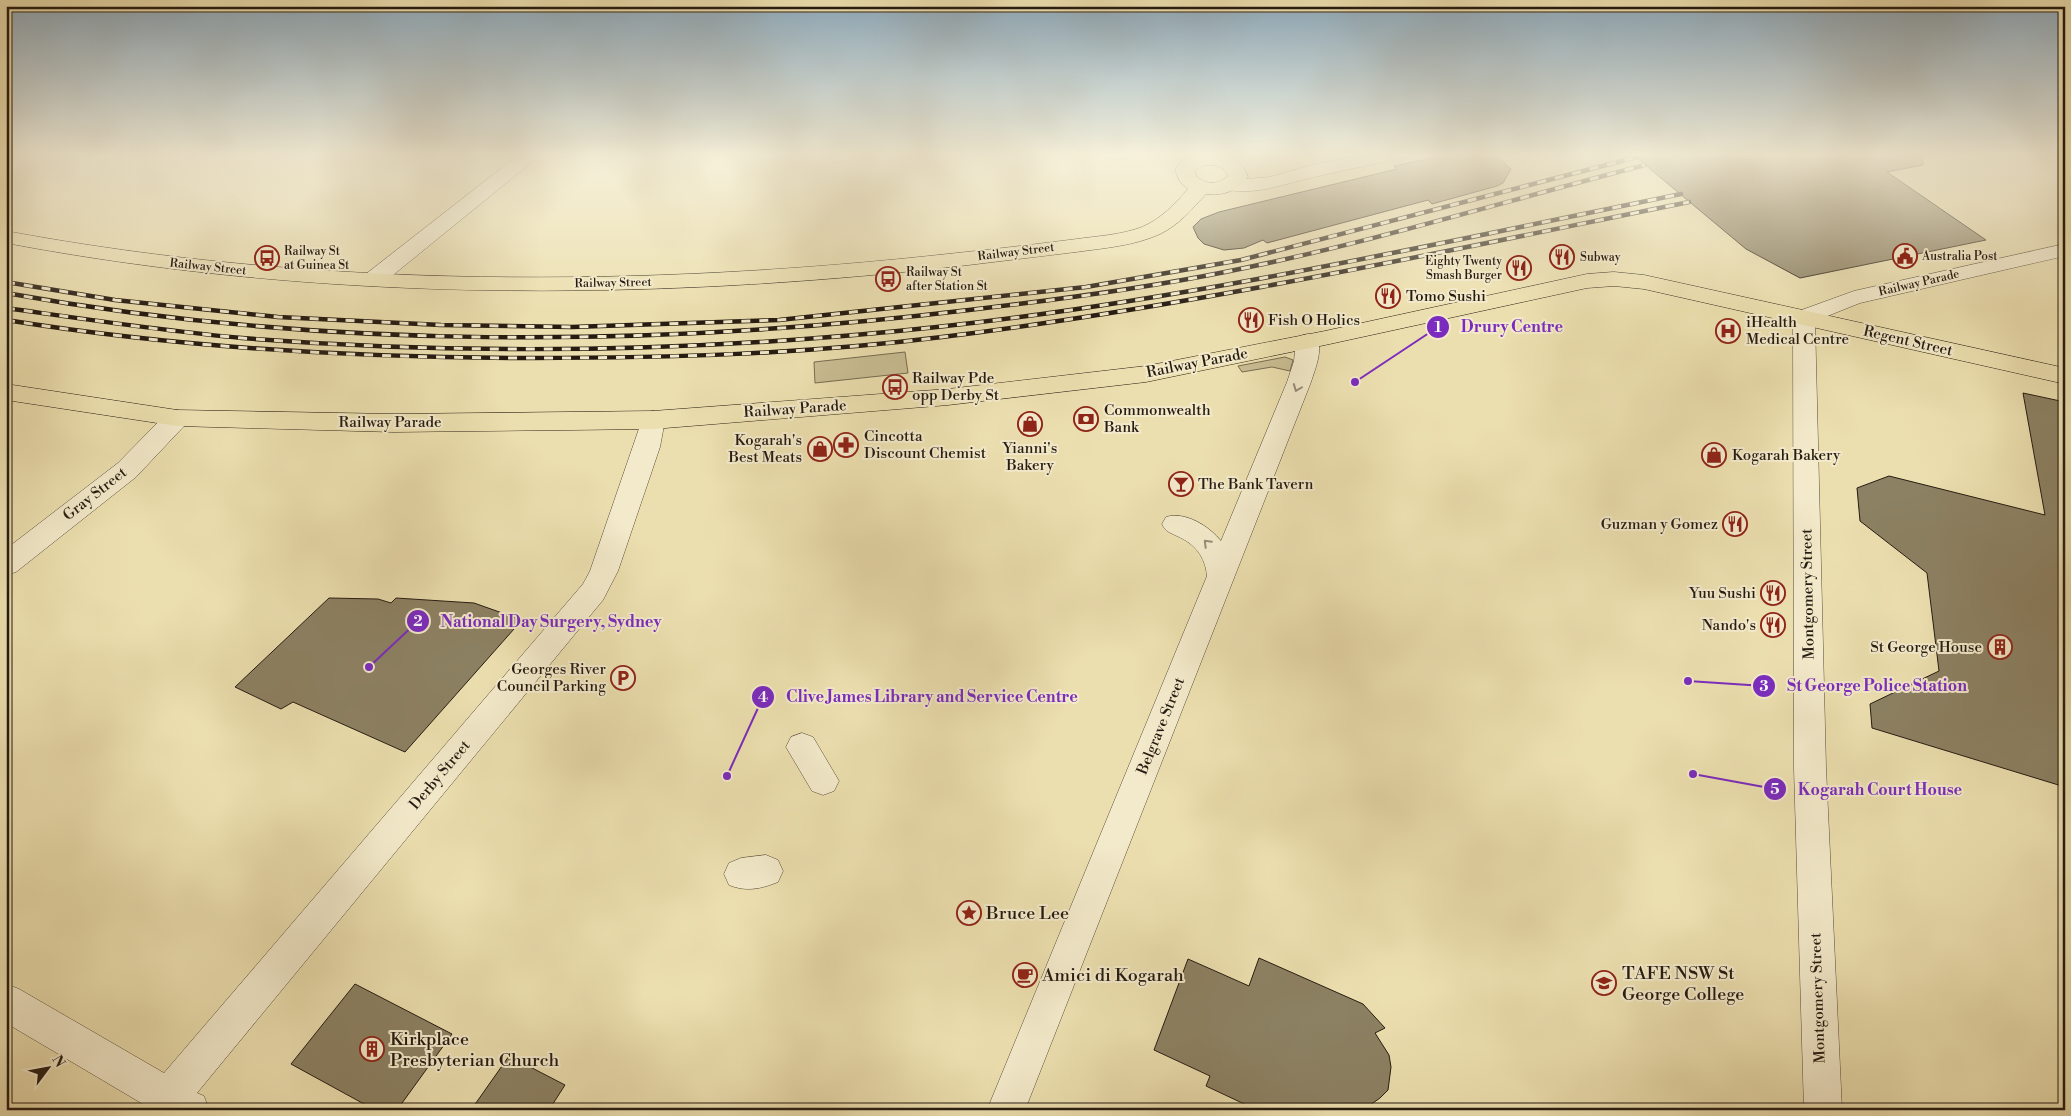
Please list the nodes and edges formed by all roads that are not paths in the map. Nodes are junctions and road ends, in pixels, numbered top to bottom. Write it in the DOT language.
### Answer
graph roads {
  1 [pos="467,205"];
  2 [pos="1183,205"];
  3 [pos="6,237"];
  4 [pos="2065,250"];
  5 [pos="374,279"];
  6 [pos="1575,284"];
  7 [pos="1804,317"];
  8 [pos="1308,341"];
  9 [pos="2065,376"];
  10 [pos="6,392"];
  11 [pos="177,418"];
  12 [pos="653,420"];
  13 [pos="1174,524"];
  14 [pos="6,564"];
  15 [pos="1222,576"];
  16 [pos="802,747"];
  17 [pos="823,781"];
  18 [pos="6,1002"];
  19 [pos="179,1103"];
  20 [pos="1006,1110"];
  21 [pos="1822,1110"];
  1 -- 5 [label="street"];
  2 -- 5 [label="main road, Railway Street"];
  3 -- 5 [label="main road, Railway Street"];
  4 -- 7 [label="street, Railway Parade"];
  6 -- 7 [label="main road, Regent Street"];
  6 -- 8 [label="main road, Railway Parade"];
  7 -- 9 [label="main road, Regent Street"];
  7 -- 21 [label="street, Montgomery Street"];
  8 -- 12 [label="main road, Railway Parade"];
  8 -- 15 [label="street, Belgrave Street, one-way"];
  10 -- 11 [label="main road, Railway Parade"];
  11 -- 12 [label="main road, Railway Parade"];
  11 -- 14 [label="street, Gray Street"];
  12 -- 19 [label="street, Derby Street"];
  15 -- 13 [label="street, one-way"];
  15 -- 20 [label="street, Belgrave Street"];
  16 -- 17 [label="street"];
  18 -- 19 [label="street"];
}
